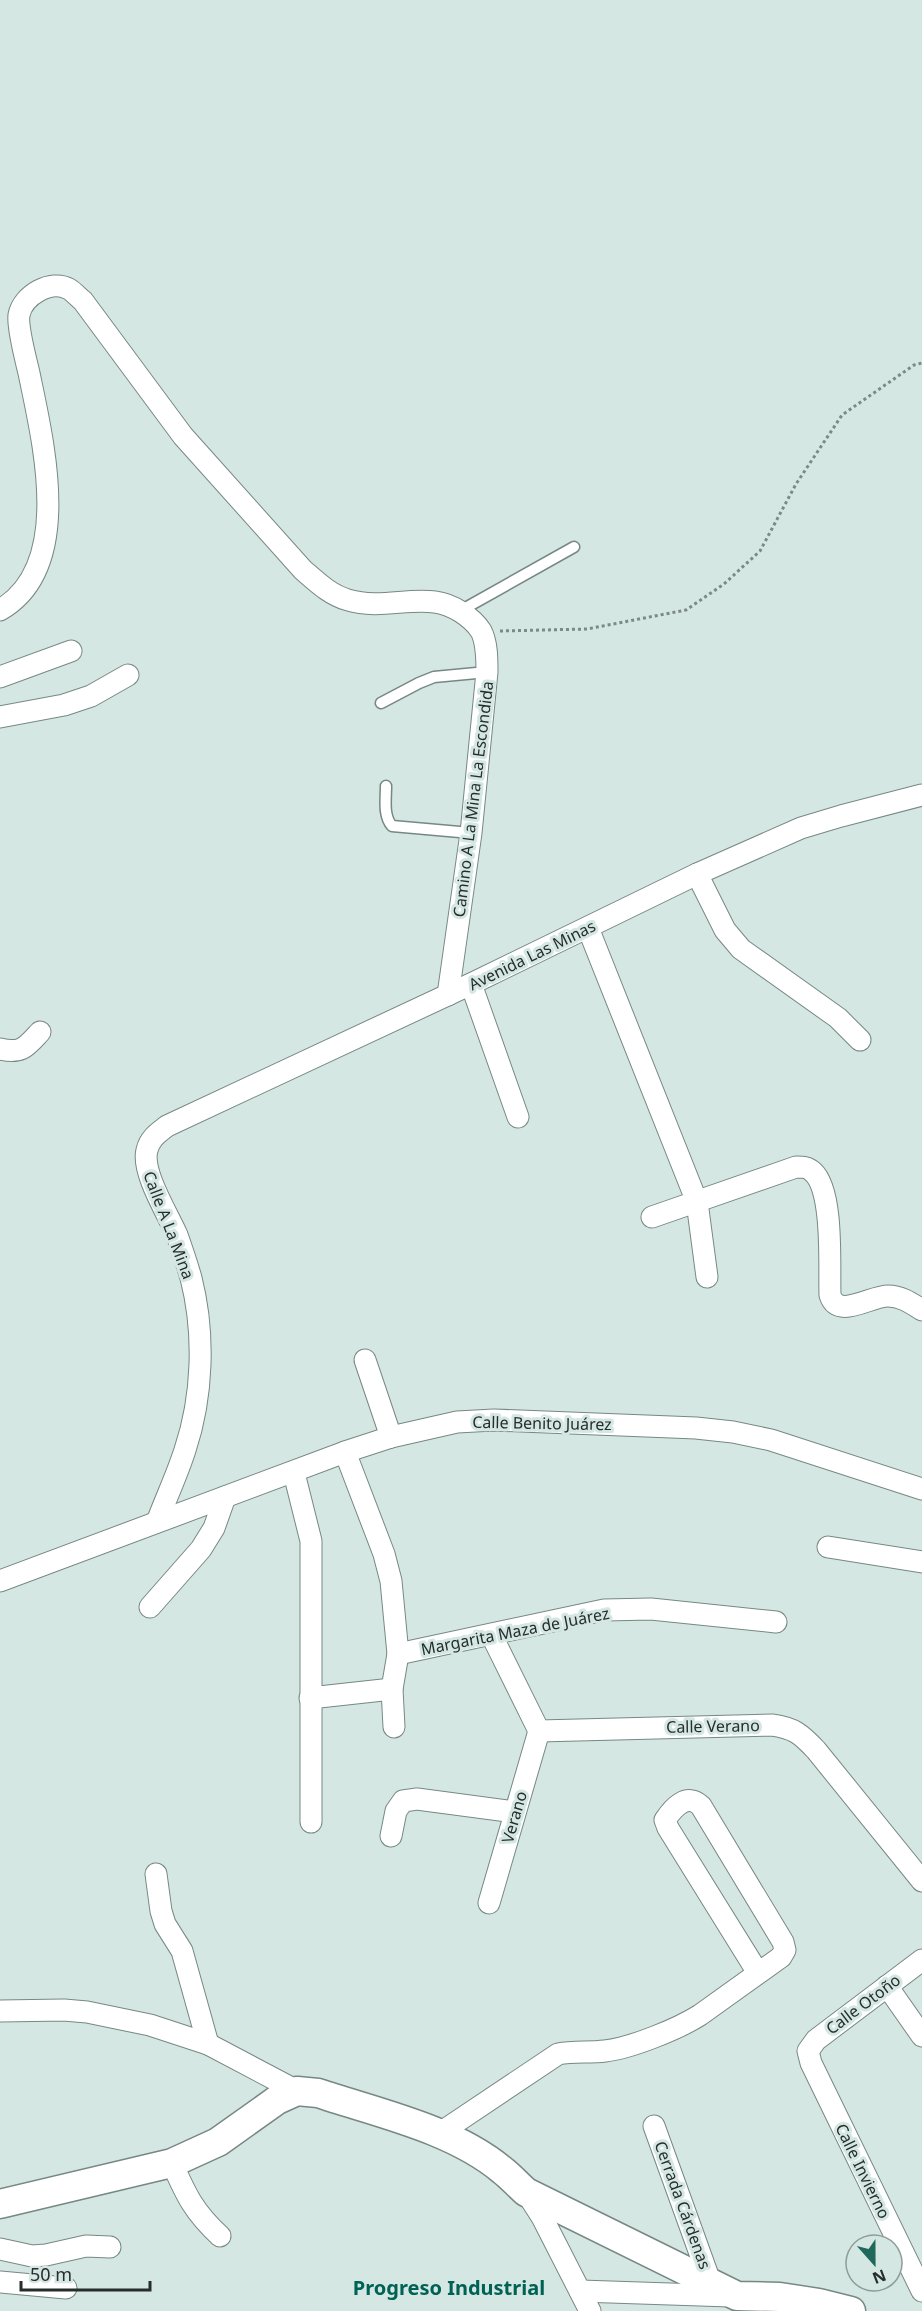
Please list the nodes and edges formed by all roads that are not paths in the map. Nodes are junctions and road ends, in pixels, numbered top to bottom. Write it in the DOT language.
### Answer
graph roads {
  1 [pos="574,547"];
  2 [pos="0,610"];
  3 [pos="460,611"];
  4 [pos="71,651"];
  5 [pos="488,672"];
  6 [pos="128,675"];
  7 [pos="0,677"];
  8 [pos="381,703"];
  9 [pos="0,717"];
  10 [pos="386,786"];
  11 [pos="922,795"];
  12 [pos="471,833"];
  13 [pos="698,874"];
  14 [pos="588,928"];
  15 [pos="471,984"];
  16 [pos="448,995"];
  17 [pos="40,1032"];
  18 [pos="860,1040"];
  19 [pos="0,1049"];
  20 [pos="518,1117"];
  21 [pos="152,1137"];
  22 [pos="697,1202"];
  23 [pos="652,1217"];
  24 [pos="707,1277"];
  25 [pos="922,1310"];
  26 [pos="365,1360"];
  27 [pos="391,1437"];
  28 [pos="345,1452"];
  29 [pos="294,1473"];
  30 [pos="922,1489"];
  31 [pos="225,1497"];
  32 [pos="157,1522"];
  33 [pos="828,1547"];
  34 [pos="922,1562"];
  35 [pos="0,1581"];
  36 [pos="150,1607"];
  37 [pos="776,1622"];
  38 [pos="492,1636"];
  39 [pos="398,1654"];
  40 [pos="392,1689"];
  41 [pos="310,1698"];
  42 [pos="394,1727"];
  43 [pos="539,1731"];
  44 [pos="515,1812"];
  45 [pos="311,1822"];
  46 [pos="391,1836"];
  47 [pos="156,1874"];
  48 [pos="922,1881"];
  49 [pos="489,1903"];
  50 [pos="922,1960"];
  51 [pos="758,1973"];
  52 [pos="887,1986"];
  53 [pos="0,2011"];
  54 [pos="922,2036"];
  55 [pos="208,2044"];
  56 [pos="807,2051"];
  57 [pos="297,2091"];
  58 [pos="654,2126"];
  59 [pos="440,2133"];
  60 [pos="172,2163"];
  61 [pos="526,2192"];
  62 [pos="0,2204"];
  63 [pos="220,2236"];
  64 [pos="110,2247"];
  65 [pos="0,2249"];
  66 [pos="0,2282"];
  67 [pos="711,2283"];
  68 [pos="66,2288"];
  69 [pos="580,2291"];
  70 [pos="922,2291"];
  71 [pos="737,2296"];
  72 [pos="590,2311"];
  73 [pos="851,2311"];
  1 -- 3 [label="lane"];
  2 -- 3 [label="street"];
  3 -- 5 [label="street, Camino A La Mina La Escondida"];
  4 -- 7 [label="street"];
  5 -- 8 [label="lane"];
  5 -- 12 [label="street, Camino A La Mina La Escondida"];
  6 -- 9 [label="street"];
  10 -- 12 [label="lane"];
  11 -- 13 [label="street, Avenida Las Minas"];
  12 -- 16 [label="street, Camino A La Mina La Escondida"];
  13 -- 14 [label="street, Avenida Las Minas"];
  13 -- 18 [label="street"];
  14 -- 15 [label="street, Avenida Las Minas"];
  14 -- 22 [label="street"];
  15 -- 16 [label="street, Avenida Las Minas"];
  15 -- 20 [label="street"];
  16 -- 21 [label="street, Avenida Las Minas"];
  17 -- 19 [label="street"];
  21 -- 32 [label="street, Calle A La Mina"];
  22 -- 23 [label="street"];
  22 -- 24 [label="street"];
  22 -- 25 [label="street"];
  26 -- 27 [label="street"];
  27 -- 28 [label="street, Calle Benito Juárez"];
  27 -- 30 [label="street, Calle Benito Juárez"];
  28 -- 29 [label="street, Calle Benito Juárez"];
  28 -- 39 [label="street"];
  29 -- 31 [label="street, Calle Benito Juárez"];
  29 -- 41 [label="street"];
  31 -- 32 [label="street, Calle Benito Juárez"];
  31 -- 36 [label="street"];
  32 -- 35 [label="street, Calle Benito Juárez"];
  33 -- 34 [label="street"];
  37 -- 38 [label="street, Margarita Maza de Juárez"];
  38 -- 39 [label="street, Margarita Maza de Juárez"];
  38 -- 43 [label="street"];
  39 -- 40 [label="street"];
  40 -- 41 [label="street"];
  40 -- 42 [label="street"];
  41 -- 45 [label="street"];
  43 -- 44 [label="street, Verano"];
  43 -- 48 [label="street, Calle Verano"];
  44 -- 46 [label="street"];
  44 -- 49 [label="street, Verano"];
  47 -- 55 [label="street"];
  50 -- 52 [label="street, Calle Otoño"];
  51 -- 51 [label="street"];
  51 -- 59 [label="street"];
  52 -- 54 [label="street"];
  52 -- 56 [label="street, Calle Otoño"];
  53 -- 55 [label="street"];
  55 -- 57 [label="street"];
  56 -- 70 [label="street, Calle Invierno"];
  57 -- 59 [label="street"];
  57 -- 60 [label="street"];
  58 -- 67 [label="street, Cerrada Cárdenas"];
  59 -- 61 [label="street"];
  60 -- 62 [label="street"];
  60 -- 63 [label="street"];
  61 -- 67 [label="street"];
  61 -- 69 [label="street"];
  64 -- 65 [label="street"];
  66 -- 68 [label="street"];
  67 -- 71 [label="street"];
  69 -- 71 [label="street"];
  69 -- 72 [label="street"];
  71 -- 73 [label="street"];
}
